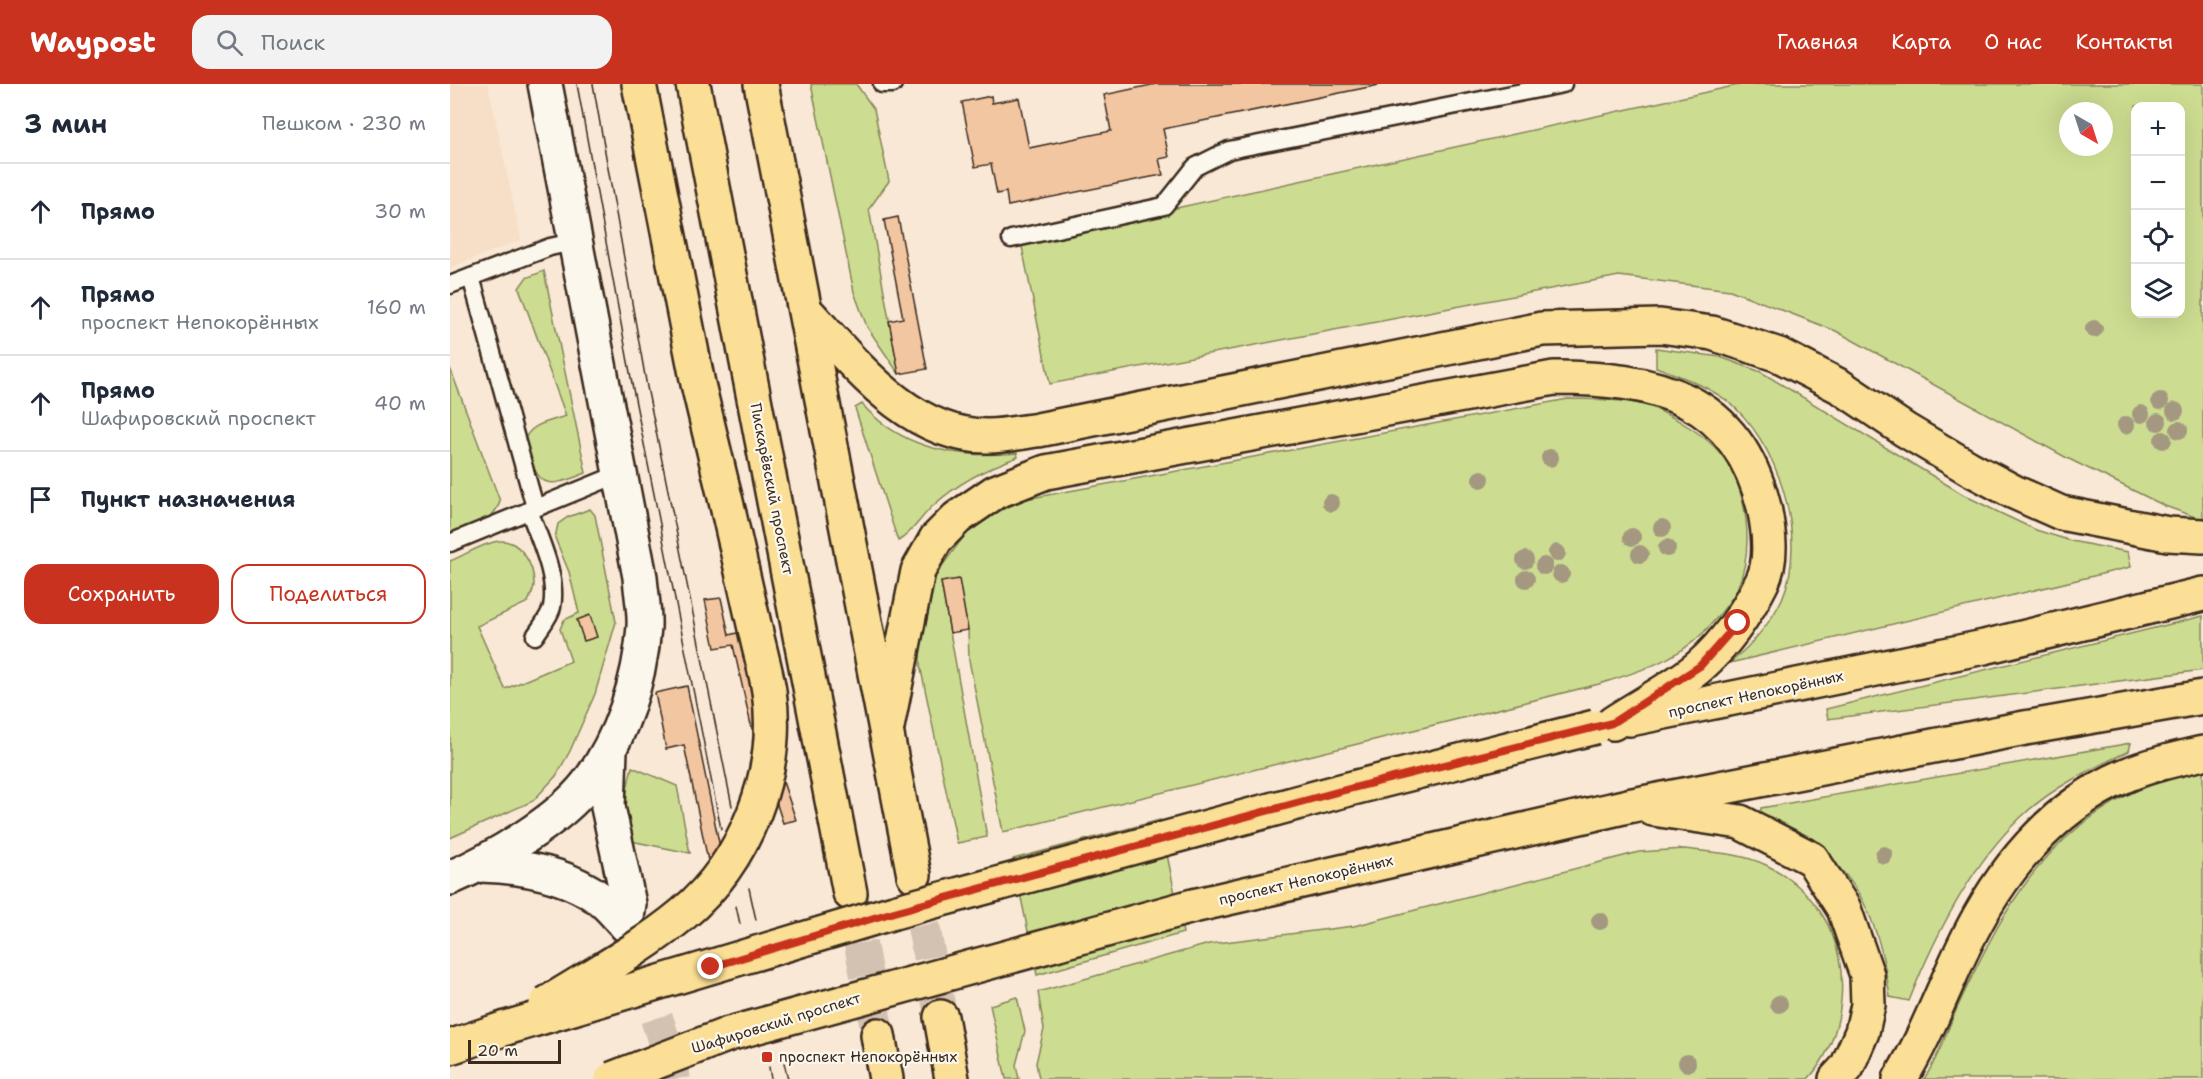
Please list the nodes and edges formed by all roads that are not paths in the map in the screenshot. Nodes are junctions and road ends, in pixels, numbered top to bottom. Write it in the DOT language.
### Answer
graph roads {
  1 [pos="545,84"];
  2 [pos="639,84"];
  3 [pos="693,84"];
  4 [pos="761,84"];
  5 [pos="882,84"];
  6 [pos="893,84"];
  7 [pos="1563,84"];
  8 [pos="1011,239"];
  9 [pos="573,242"];
  10 [pos="471,277"];
  11 [pos="450,285"];
  12 [pos="806,311"];
  13 [pos="619,474"];
  14 [pos="532,509"];
  15 [pos="2203,536"];
  16 [pos="450,543"];
  17 [pos="2203,594"];
  18 [pos="535,636"];
  19 [pos="2203,697"];
  20 [pos="1604,725"];
  21 [pos="887,728"];
  22 [pos="610,745"];
  23 [pos="2203,753"];
  24 [pos="1620,807"];
  25 [pos="480,865"];
  26 [pos="914,875"];
  27 [pos="450,878"];
  28 [pos="850,893"];
  29 [pos="907,984"];
  30 [pos="941,1017"];
  31 [pos="506,1028"];
  32 [pos="878,1035"];
  33 [pos="450,1047"];
  34 [pos="612,1079"];
  35 [pos="886,1079"];
  36 [pos="952,1079"];
  37 [pos="1836,1079"];
  38 [pos="1900,1079"];
  1 -- 9 [label="street"];
  2 -- 31 [label="main road, bridge"];
  3 -- 28 [label="main road, Пискарёвский проспект"];
  4 -- 12 [label="main road"];
  5 -- 6 [label="lane"];
  7 -- 8 [label="lane"];
  9 -- 10 [label="lane"];
  9 -- 13 [label="street"];
  10 -- 11 [label="lane"];
  10 -- 14 [label="lane"];
  12 -- 15 [label="main road"];
  12 -- 21 [label="main road"];
  13 -- 14 [label="lane"];
  13 -- 22 [label="street"];
  14 -- 16 [label="lane"];
  14 -- 18 [label="lane"];
  17 -- 20 [label="main road, проспект Непокорённых"];
  19 -- 24 [label="main road, проспект Непокорённых"];
  20 -- 21 [label="main road"];
  20 -- 31 [label="main road, проспект Непокорённых, bridge"];
  21 -- 26 [label="main road"];
  22 -- 25 [label="street"];
  22 -- 25 [label="street"];
  23 -- 38 [label="main road"];
  24 -- 29 [label="main road, проспект Непокорённых, bridge"];
  24 -- 37 [label="main road"];
  25 -- 27 [label="street"];
  29 -- 34 [label="main road, Шафировский проспект, bridge"];
  30 -- 36 [label="main road"];
  31 -- 33 [label="main road"];
  32 -- 35 [label="main road"];
}
